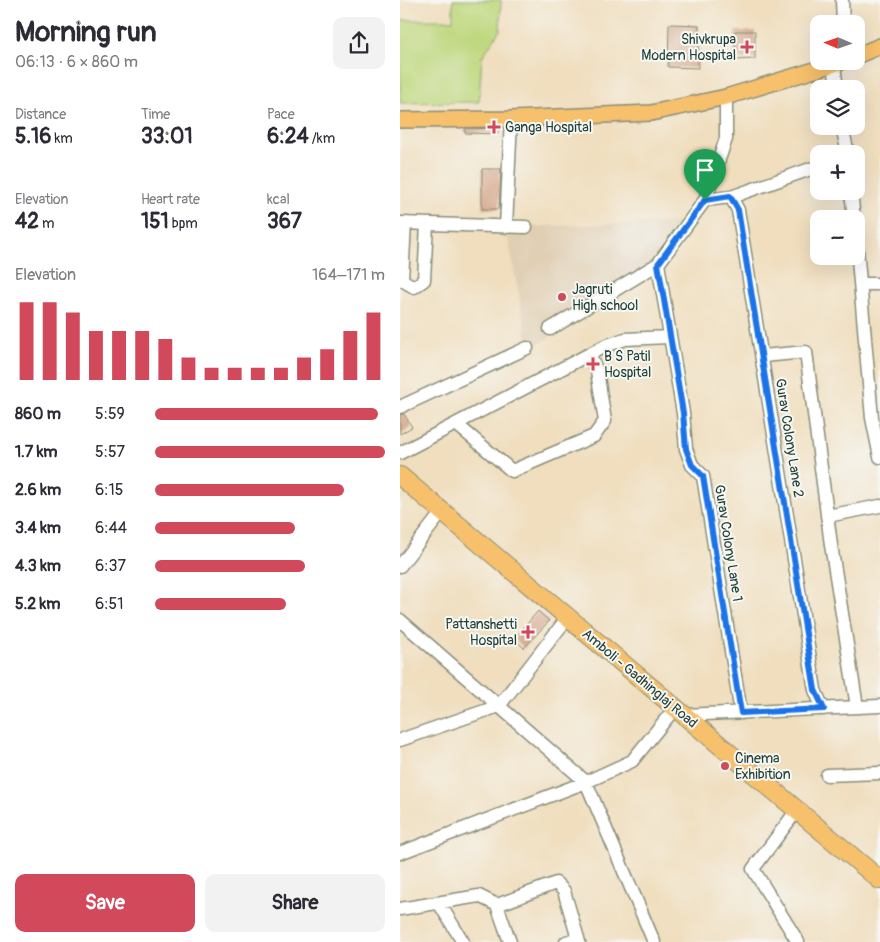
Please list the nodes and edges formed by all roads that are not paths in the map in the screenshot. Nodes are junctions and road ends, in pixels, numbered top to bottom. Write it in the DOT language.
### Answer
graph roads {
  1 [pos="842,0"];
  2 [pos="843,15"];
  3 [pos="880,46"];
  4 [pos="865,52"];
  5 [pos="816,70"];
  6 [pos="726,97"];
  7 [pos="511,119"];
  8 [pos="400,120"];
  9 [pos="810,169"];
  10 [pos="730,196"];
  11 [pos="705,200"];
  12 [pos="402,223"];
  13 [pos="427,224"];
  14 [pos="506,227"];
  15 [pos="526,227"];
  16 [pos="658,264"];
  17 [pos="860,265"];
  18 [pos="862,284"];
  19 [pos="880,284"];
  20 [pos="550,329"];
  21 [pos="669,337"];
  22 [pos="527,348"];
  23 [pos="589,355"];
  24 [pos="763,356"];
  25 [pos="874,356"];
  26 [pos="400,407"];
  27 [pos="876,418"];
  28 [pos="456,424"];
  29 [pos="400,453"];
  30 [pos="880,457"];
  31 [pos="400,476"];
  32 [pos="880,506"];
  33 [pos="442,512"];
  34 [pos="827,516"];
  35 [pos="400,566"];
  36 [pos="568,618"];
  37 [pos="400,620"];
  38 [pos="499,706"];
  39 [pos="880,706"];
  40 [pos="857,707"];
  41 [pos="824,709"];
  42 [pos="680,712"];
  43 [pos="741,713"];
  44 [pos="400,740"];
  45 [pos="880,773"];
  46 [pos="827,775"];
  47 [pos="586,782"];
  48 [pos="796,810"];
  49 [pos="400,853"];
  50 [pos="880,880"];
  51 [pos="439,903"];
  52 [pos="497,905"];
  53 [pos="400,909"];
  54 [pos="574,941"];
  55 [pos="463,942"];
  56 [pos="510,942"];
  57 [pos="654,942"];
  58 [pos="798,942"];
  1 -- 2 [label="street"];
  3 -- 4 [label="main road"];
  5 -- 6 [label="main road"];
  6 -- 7 [label="main road"];
  6 -- 11 [label="street"];
  7 -- 8 [label="main road"];
  7 -- 14 [label="street"];
  9 -- 10 [label="street"];
  10 -- 11 [label="street"];
  10 -- 24 [label="street, Gurav Colony Lane 2"];
  11 -- 16 [label="street"];
  12 -- 13 [label="street"];
  12 -- 13 [label="street"];
  13 -- 14 [label="street"];
  14 -- 15 [label="street"];
  16 -- 20 [label="street"];
  16 -- 21 [label="street, Gurav Colony Lane 1"];
  17 -- 18 [label="street"];
  18 -- 19 [label="street"];
  18 -- 25 [label="street"];
  21 -- 23 [label="street"];
  21 -- 43 [label="street, Gurav Colony Lane 1"];
  22 -- 26 [label="street"];
  23 -- 28 [label="street"];
  23 -- 28 [label="street"];
  24 -- 34 [label="street"];
  24 -- 41 [label="street, Gurav Colony Lane 2"];
  25 -- 27 [label="street"];
  27 -- 30 [label="street"];
  28 -- 29 [label="street"];
  31 -- 33 [label="highway, Amboli - Gadhinglaj Road"];
  32 -- 34 [label="street"];
  33 -- 35 [label="street"];
  33 -- 36 [label="highway, Amboli - Gadhinglaj Road"];
  34 -- 40 [label="street"];
  36 -- 38 [label="street"];
  36 -- 42 [label="highway, Amboli - Gadhinglaj Road"];
  37 -- 38 [label="street"];
  38 -- 44 [label="street"];
  38 -- 47 [label="street"];
  39 -- 40 [label="street"];
  40 -- 41 [label="street"];
  41 -- 43 [label="street"];
  42 -- 43 [label="street"];
  42 -- 47 [label="street"];
  42 -- 48 [label="highway, Amboli - Gadhinglaj Road"];
  45 -- 46 [label="street"];
  47 -- 49 [label="street"];
  47 -- 57 [label="street"];
  48 -- 50 [label="highway, Amboli - Gadhinglaj Road"];
  48 -- 58 [label="street"];
  51 -- 52 [label="street"];
  51 -- 53 [label="street"];
  51 -- 55 [label="street"];
  52 -- 54 [label="street"];
  52 -- 56 [label="street"];
}
